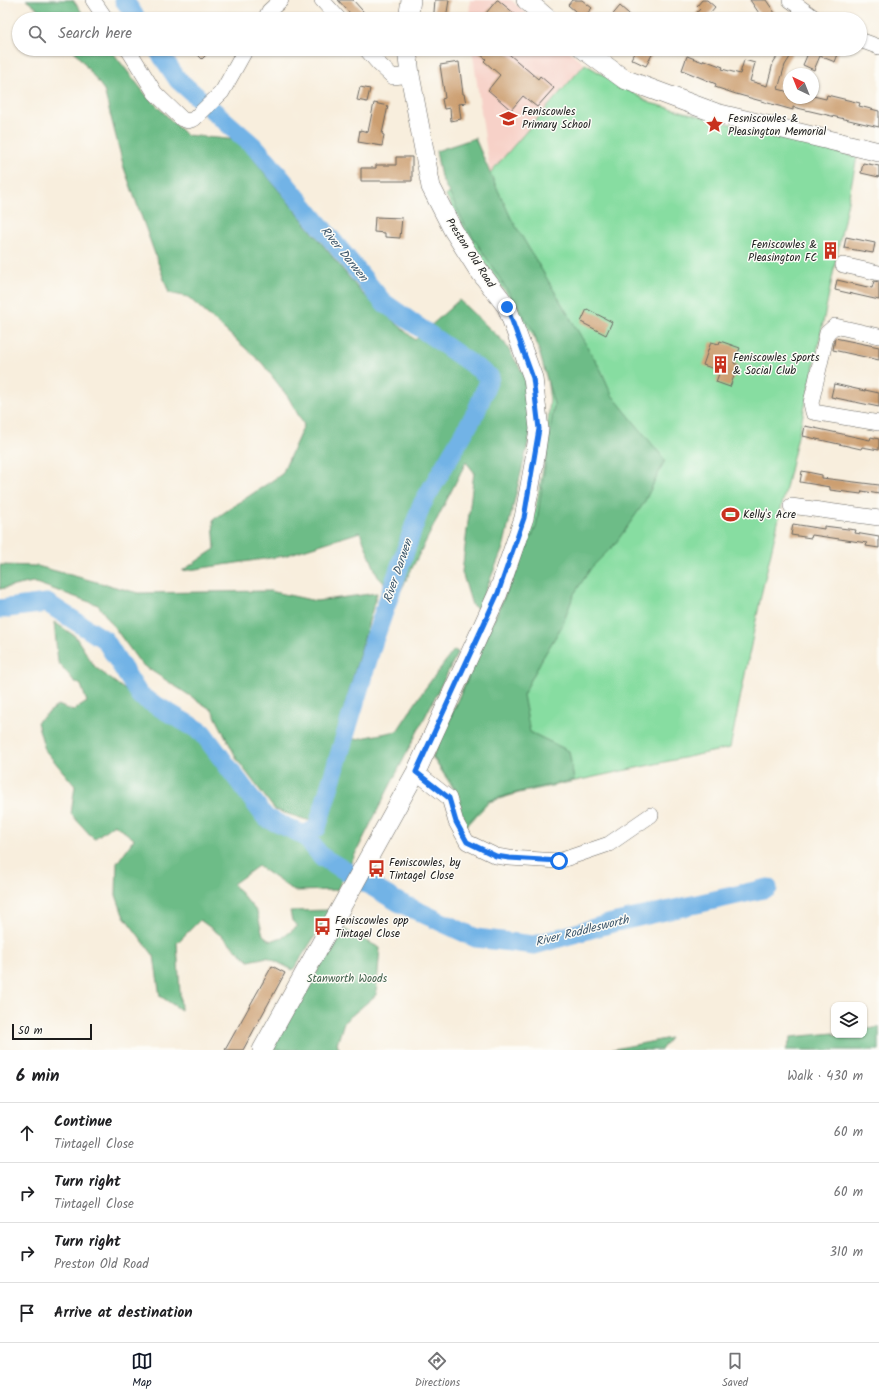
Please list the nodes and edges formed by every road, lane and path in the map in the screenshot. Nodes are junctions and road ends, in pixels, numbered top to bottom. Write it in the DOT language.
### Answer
graph roads {
  1 [pos="93,0"];
  2 [pos="281,0"];
  3 [pos="322,0"];
  4 [pos="411,0"];
  5 [pos="526,0"];
  6 [pos="790,0"];
  7 [pos="101,12"];
  8 [pos="268,12"];
  9 [pos="333,12"];
  10 [pos="409,12"];
  11 [pos="540,12"];
  12 [pos="806,12"];
  13 [pos="867,43"];
  14 [pos="879,47"];
  15 [pos="132,56"];
  16 [pos="242,56"];
  17 [pos="372,56"];
  18 [pos="408,56"];
  19 [pos="593,56"];
  20 [pos="410,75"];
  21 [pos="879,152"];
  22 [pos="843,264"];
  23 [pos="879,273"];
  24 [pos="879,336"];
  25 [pos="879,423"];
  26 [pos="791,506"];
  27 [pos="879,518"];
  28 [pos="416,772"];
  29 [pos="651,815"];
  30 [pos="262,1050"];
  1 -- 7 [label="street"];
  2 -- 8 [label="street"];
  3 -- 9 [label="street"];
  4 -- 10 [label="main road"];
  5 -- 11 [label="main road"];
  6 -- 12 [label="street"];
  13 -- 14 [label="street"];
  15 -- 16 [label="street"];
  17 -- 20 [label="street"];
  18 -- 20 [label="main road, Preston Old Road"];
  19 -- 21 [label="main road"];
  20 -- 28 [label="main road, Preston Old Road"];
  22 -- 23 [label="street"];
  24 -- 25 [label="street"];
  26 -- 27 [label="street"];
  28 -- 29 [label="street"];
  28 -- 30 [label="main road, Preston Old Road"];
}
